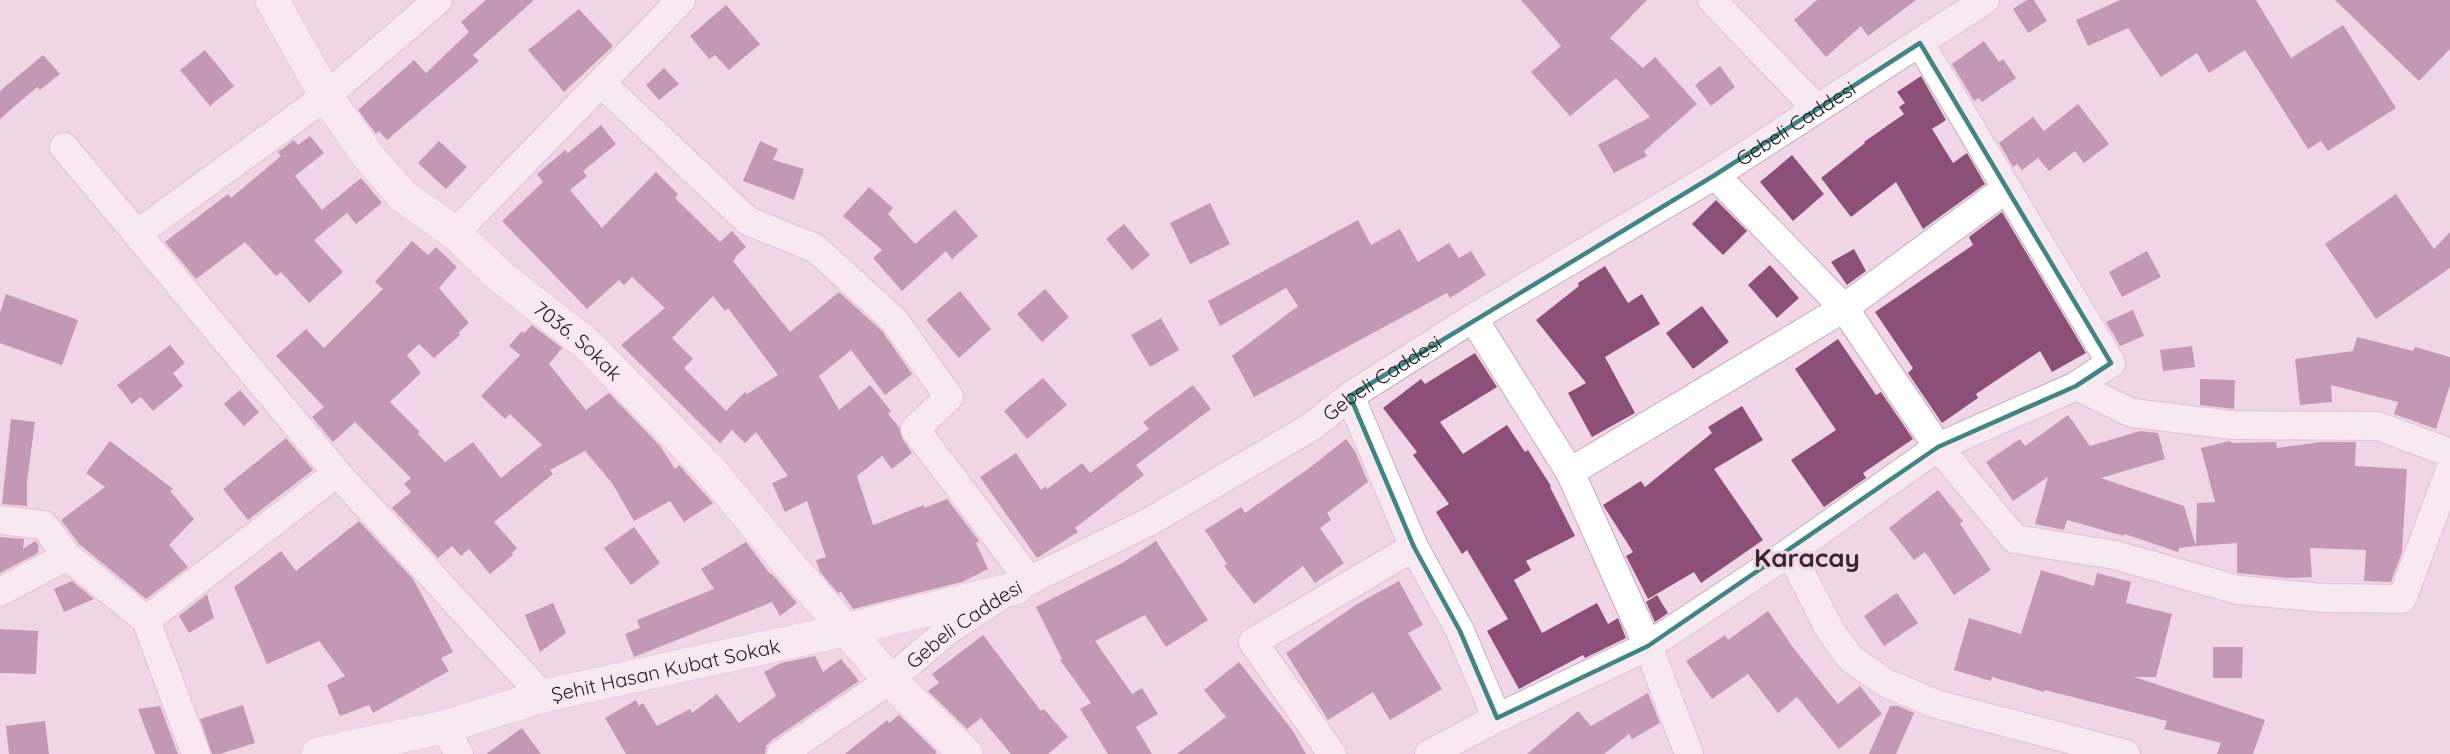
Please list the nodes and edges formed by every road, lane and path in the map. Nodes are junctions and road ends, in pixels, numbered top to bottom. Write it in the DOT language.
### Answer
graph roads {
  1 [pos="272,0"];
  2 [pos="438,0"];
  3 [pos="681,0"];
  4 [pos="1712,0"];
  5 [pos="1985,0"];
  6 [pos="1920,43"];
  7 [pos="601,83"];
  8 [pos="326,96"];
  9 [pos="1817,109"];
  10 [pos="64,147"];
  11 [pos="1715,175"];
  12 [pos="2007,188"];
  13 [pos="455,233"];
  14 [pos="137,234"];
  15 [pos="1844,308"];
  16 [pos="1473,318"];
  17 [pos="2076,386"];
  18 [pos="1350,396"];
  19 [pos="1938,447"];
  20 [pos="2450,453"];
  21 [pos="2450,470"];
  22 [pos="1570,472"];
  23 [pos="337,473"];
  24 [pos="0,520"];
  25 [pos="1414,548"];
  26 [pos="1790,552"];
  27 [pos="67,556"];
  28 [pos="1023,584"];
  29 [pos="0,592"];
  30 [pos="146,620"];
  31 [pos="845,630"];
  32 [pos="1647,646"];
  33 [pos="890,680"];
  34 [pos="543,696"];
  35 [pos="1497,718"];
  36 [pos="452,741"];
  37 [pos="196,754"];
  38 [pos="318,754"];
  39 [pos="781,754"];
  40 [pos="966,754"];
  41 [pos="1332,754"];
  42 [pos="1429,754"];
  43 [pos="1689,754"];
  44 [pos="2126,754"];
  1 -- 8 [label="street, 7036. Sokak"];
  2 -- 8 [label="street"];
  3 -- 7 [label="street"];
  4 -- 9 [label="street"];
  5 -- 6 [label="street, Gebeli Caddesi"];
  6 -- 9 [label="street, Gebeli Caddesi"];
  6 -- 12 [label="street"];
  7 -- 13 [label="street"];
  7 -- 28 [label="street"];
  8 -- 13 [label="street, 7036. Sokak"];
  8 -- 14 [label="street"];
  9 -- 11 [label="street, Gebeli Caddesi"];
  10 -- 14 [label="street"];
  11 -- 15 [label="street"];
  11 -- 16 [label="street, Gebeli Caddesi"];
  12 -- 15 [label="street"];
  12 -- 17 [label="street"];
  13 -- 31 [label="street, 7036. Sokak"];
  14 -- 23 [label="street"];
  15 -- 19 [label="street"];
  15 -- 22 [label="street"];
  16 -- 18 [label="street, Gebeli Caddesi"];
  16 -- 22 [label="street"];
  17 -- 19 [label="street"];
  17 -- 20 [label="street"];
  18 -- 25 [label="street"];
  18 -- 28 [label="street, Gebeli Caddesi"];
  19 -- 21 [label="street"];
  19 -- 26 [label="street"];
  22 -- 32 [label="street"];
  23 -- 30 [label="street"];
  23 -- 34 [label="street"];
  24 -- 27 [label="street"];
  25 -- 35 [label="street"];
  25 -- 41 [label="street"];
  26 -- 32 [label="street"];
  26 -- 44 [label="street"];
  27 -- 29 [label="street"];
  27 -- 30 [label="street"];
  28 -- 31 [label="street, Şehit Hasan Kubat Sokak"];
  28 -- 33 [label="street, Gebeli Caddesi"];
  30 -- 37 [label="street"];
  31 -- 33 [label="street, 7036. Sokak"];
  31 -- 34 [label="street, Şehit Hasan Kubat Sokak"];
  32 -- 35 [label="street"];
  32 -- 43 [label="street"];
  33 -- 39 [label="street, Gebeli Caddesi"];
  33 -- 40 [label="street, 7036. Sokak"];
  34 -- 36 [label="street, Şehit Hasan Kubat Sokak"];
  35 -- 42 [label="street"];
  36 -- 38 [label="street, Şehit Hasan Kubat Sokak"];
}
